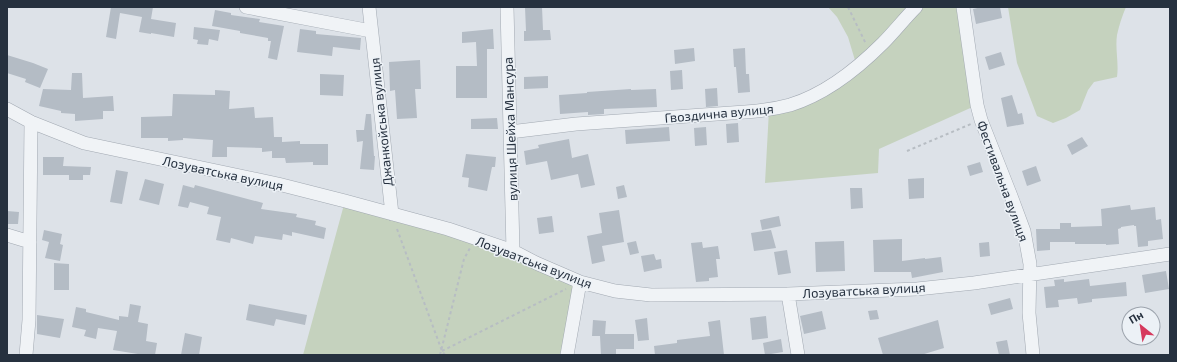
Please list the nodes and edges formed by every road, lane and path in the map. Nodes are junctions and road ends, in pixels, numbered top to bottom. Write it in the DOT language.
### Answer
graph roads {
  1 [pos="246,7"];
  2 [pos="369,7"];
  3 [pos="507,7"];
  4 [pos="848,7"];
  5 [pos="916,7"];
  6 [pos="963,7"];
  7 [pos="371,30"];
  8 [pos="871,54"];
  9 [pos="7,109"];
  10 [pos="981,120"];
  11 [pos="31,122"];
  12 [pos="510,132"];
  13 [pos="907,151"];
  14 [pos="392,214"];
  15 [pos="7,234"];
  16 [pos="479,240"];
  17 [pos="30,242"];
  18 [pos="513,252"];
  19 [pos="1170,254"];
  20 [pos="1030,275"];
  21 [pos="580,282"];
  22 [pos="788,294"];
  23 [pos="442,351"];
  24 [pos="26,355"];
  25 [pos="440,355"];
  26 [pos="445,355"];
  27 [pos="567,355"];
  28 [pos="798,355"];
  29 [pos="1033,355"];
  1 -- 7 [label="street"];
  2 -- 7 [label="street, Джанкойська вулиця"];
  3 -- 12 [label="street, вулиця Шейха Мансура"];
  4 -- 8 [label="path"];
  5 -- 8 [label="street, Гвоздична вулиця"];
  6 -- 10 [label="street, Фестивальна вулиця"];
  7 -- 14 [label="street, Джанкойська вулиця"];
  8 -- 12 [label="street, Гвоздична вулиця"];
  9 -- 11 [label="street, Лозуватська вулиця"];
  10 -- 13 [label="path"];
  10 -- 20 [label="street, Фестивальна вулиця"];
  11 -- 14 [label="street, Лозуватська вулиця"];
  11 -- 17 [label="street"];
  12 -- 18 [label="street, вулиця Шейха Мансура"];
  14 -- 16 [label="street, Лозуватська вулиця"];
  14 -- 23 [label="path"];
  15 -- 17 [label="street"];
  16 -- 18 [label="street, Лозуватська вулиця"];
  16 -- 23 [label="path"];
  17 -- 24 [label="street"];
  18 -- 21 [label="street, Лозуватська вулиця"];
  19 -- 20 [label="street, Лозуватська вулиця"];
  20 -- 22 [label="street, Лозуватська вулиця"];
  20 -- 29 [label="street, Фестивальна вулиця"];
  21 -- 22 [label="street, Лозуватська вулиця"];
  21 -- 23 [label="path"];
  21 -- 27 [label="street"];
  22 -- 28 [label="street"];
  23 -- 25 [label="path"];
  23 -- 26 [label="path"];
}
